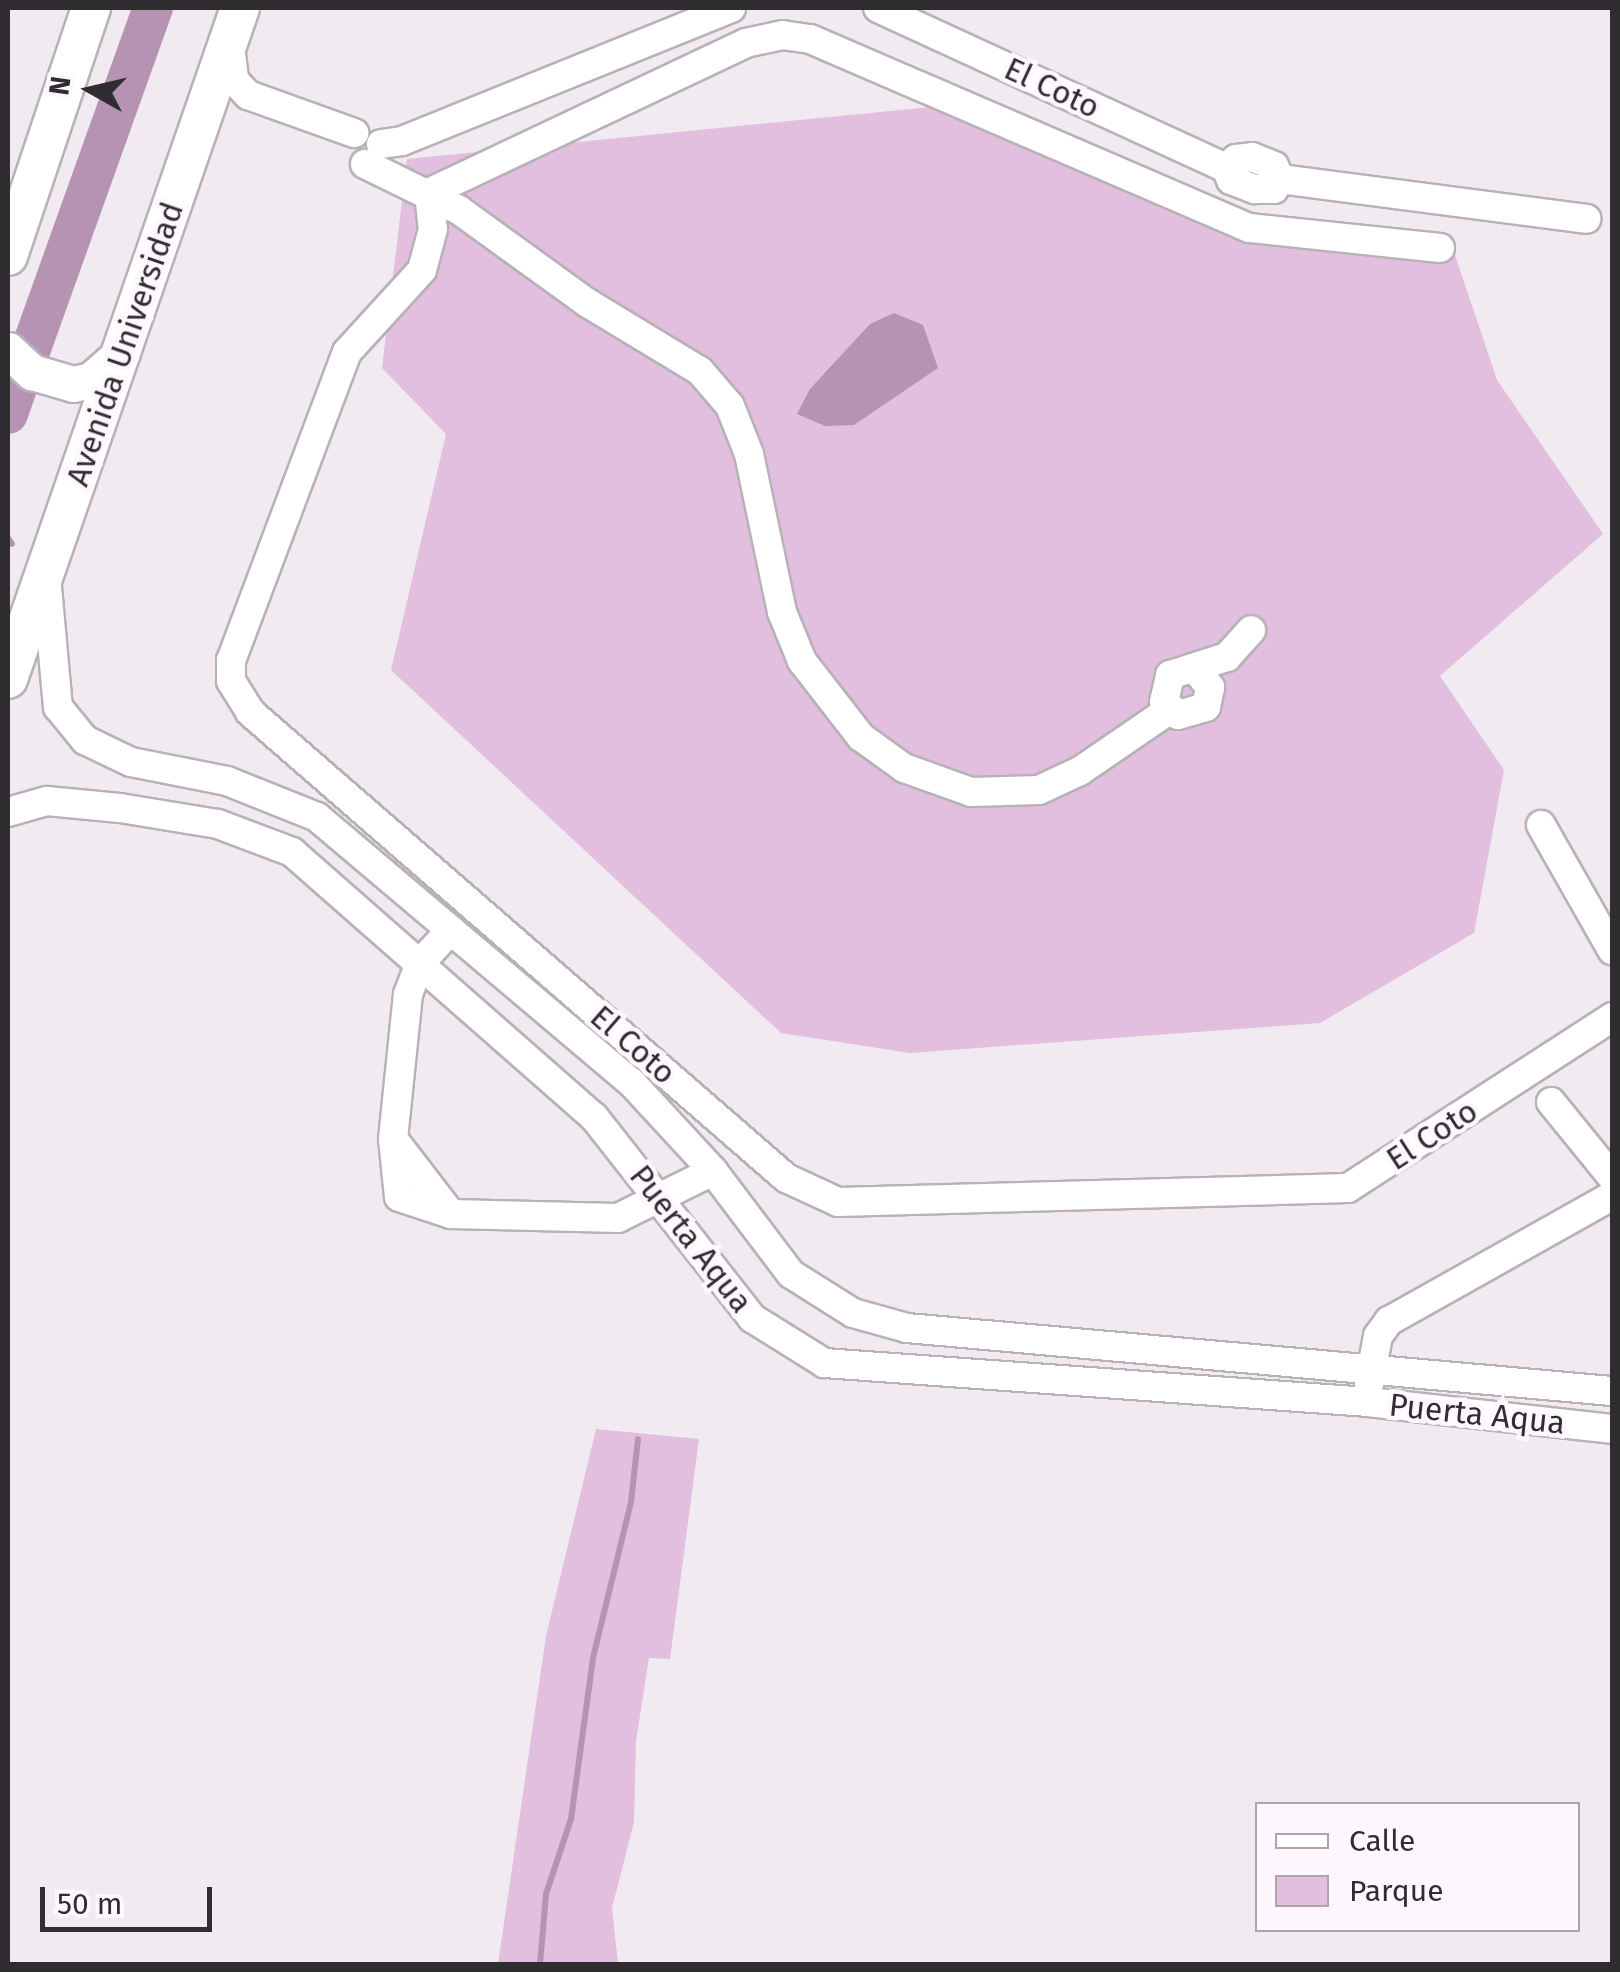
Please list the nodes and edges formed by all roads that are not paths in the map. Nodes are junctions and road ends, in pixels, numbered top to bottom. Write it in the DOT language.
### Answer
graph roads {
  1 [pos="91,8"];
  2 [pos="731,8"];
  3 [pos="878,8"];
  4 [pos="235,26"];
  5 [pos="198,134"];
  6 [pos="362,147"];
  7 [pos="429,193"];
  8 [pos="1586,219"];
  9 [pos="1440,248"];
  10 [pos="8,256"];
  11 [pos="8,350"];
  12 [pos="122,353"];
  13 [pos="46,572"];
  14 [pos="1250,630"];
  15 [pos="8,678"];
  16 [pos="8,812"];
  17 [pos="1541,825"];
  18 [pos="451,930"];
  19 [pos="1612,950"];
  20 [pos="420,963"];
  21 [pos="1612,1018"];
  22 [pos="1551,1102"];
  23 [pos="714,1171"];
  24 [pos="1612,1177"];
  25 [pos="1612,1196"];
  26 [pos="660,1198"];
  27 [pos="1370,1368"];
  28 [pos="1612,1391"];
  29 [pos="1368,1402"];
  30 [pos="1612,1428"];
  1 -- 10 [label="main road"];
  2 -- 6 [label="street"];
  3 -- 8 [label="street, El Coto"];
  4 -- 5 [label="main road, Avenida Universidad"];
  4 -- 6 [label="street"];
  5 -- 6 [label="street"];
  5 -- 12 [label="main road, Avenida Universidad"];
  6 -- 7 [label="street"];
  7 -- 9 [label="street"];
  7 -- 14 [label="street"];
  7 -- 21 [label="street, El Coto"];
  11 -- 12 [label="street"];
  12 -- 13 [label="main road, Avenida Universidad"];
  13 -- 15 [label="main road, Avenida Universidad"];
  13 -- 18 [label="street, Puerta Aqua"];
  16 -- 20 [label="street, Puerta Aqua"];
  17 -- 19 [label="street"];
  18 -- 20 [label="street"];
  18 -- 23 [label="street, Puerta Aqua"];
  20 -- 26 [label="street, Puerta Aqua"];
  20 -- 26 [label="street"];
  22 -- 24 [label="street"];
  23 -- 26 [label="street"];
  23 -- 27 [label="street, Puerta Aqua"];
  25 -- 27 [label="street"];
  26 -- 29 [label="street, Puerta Aqua"];
  27 -- 28 [label="street, Puerta Aqua"];
  27 -- 29 [label="street"];
  29 -- 30 [label="street, Puerta Aqua"];
}
